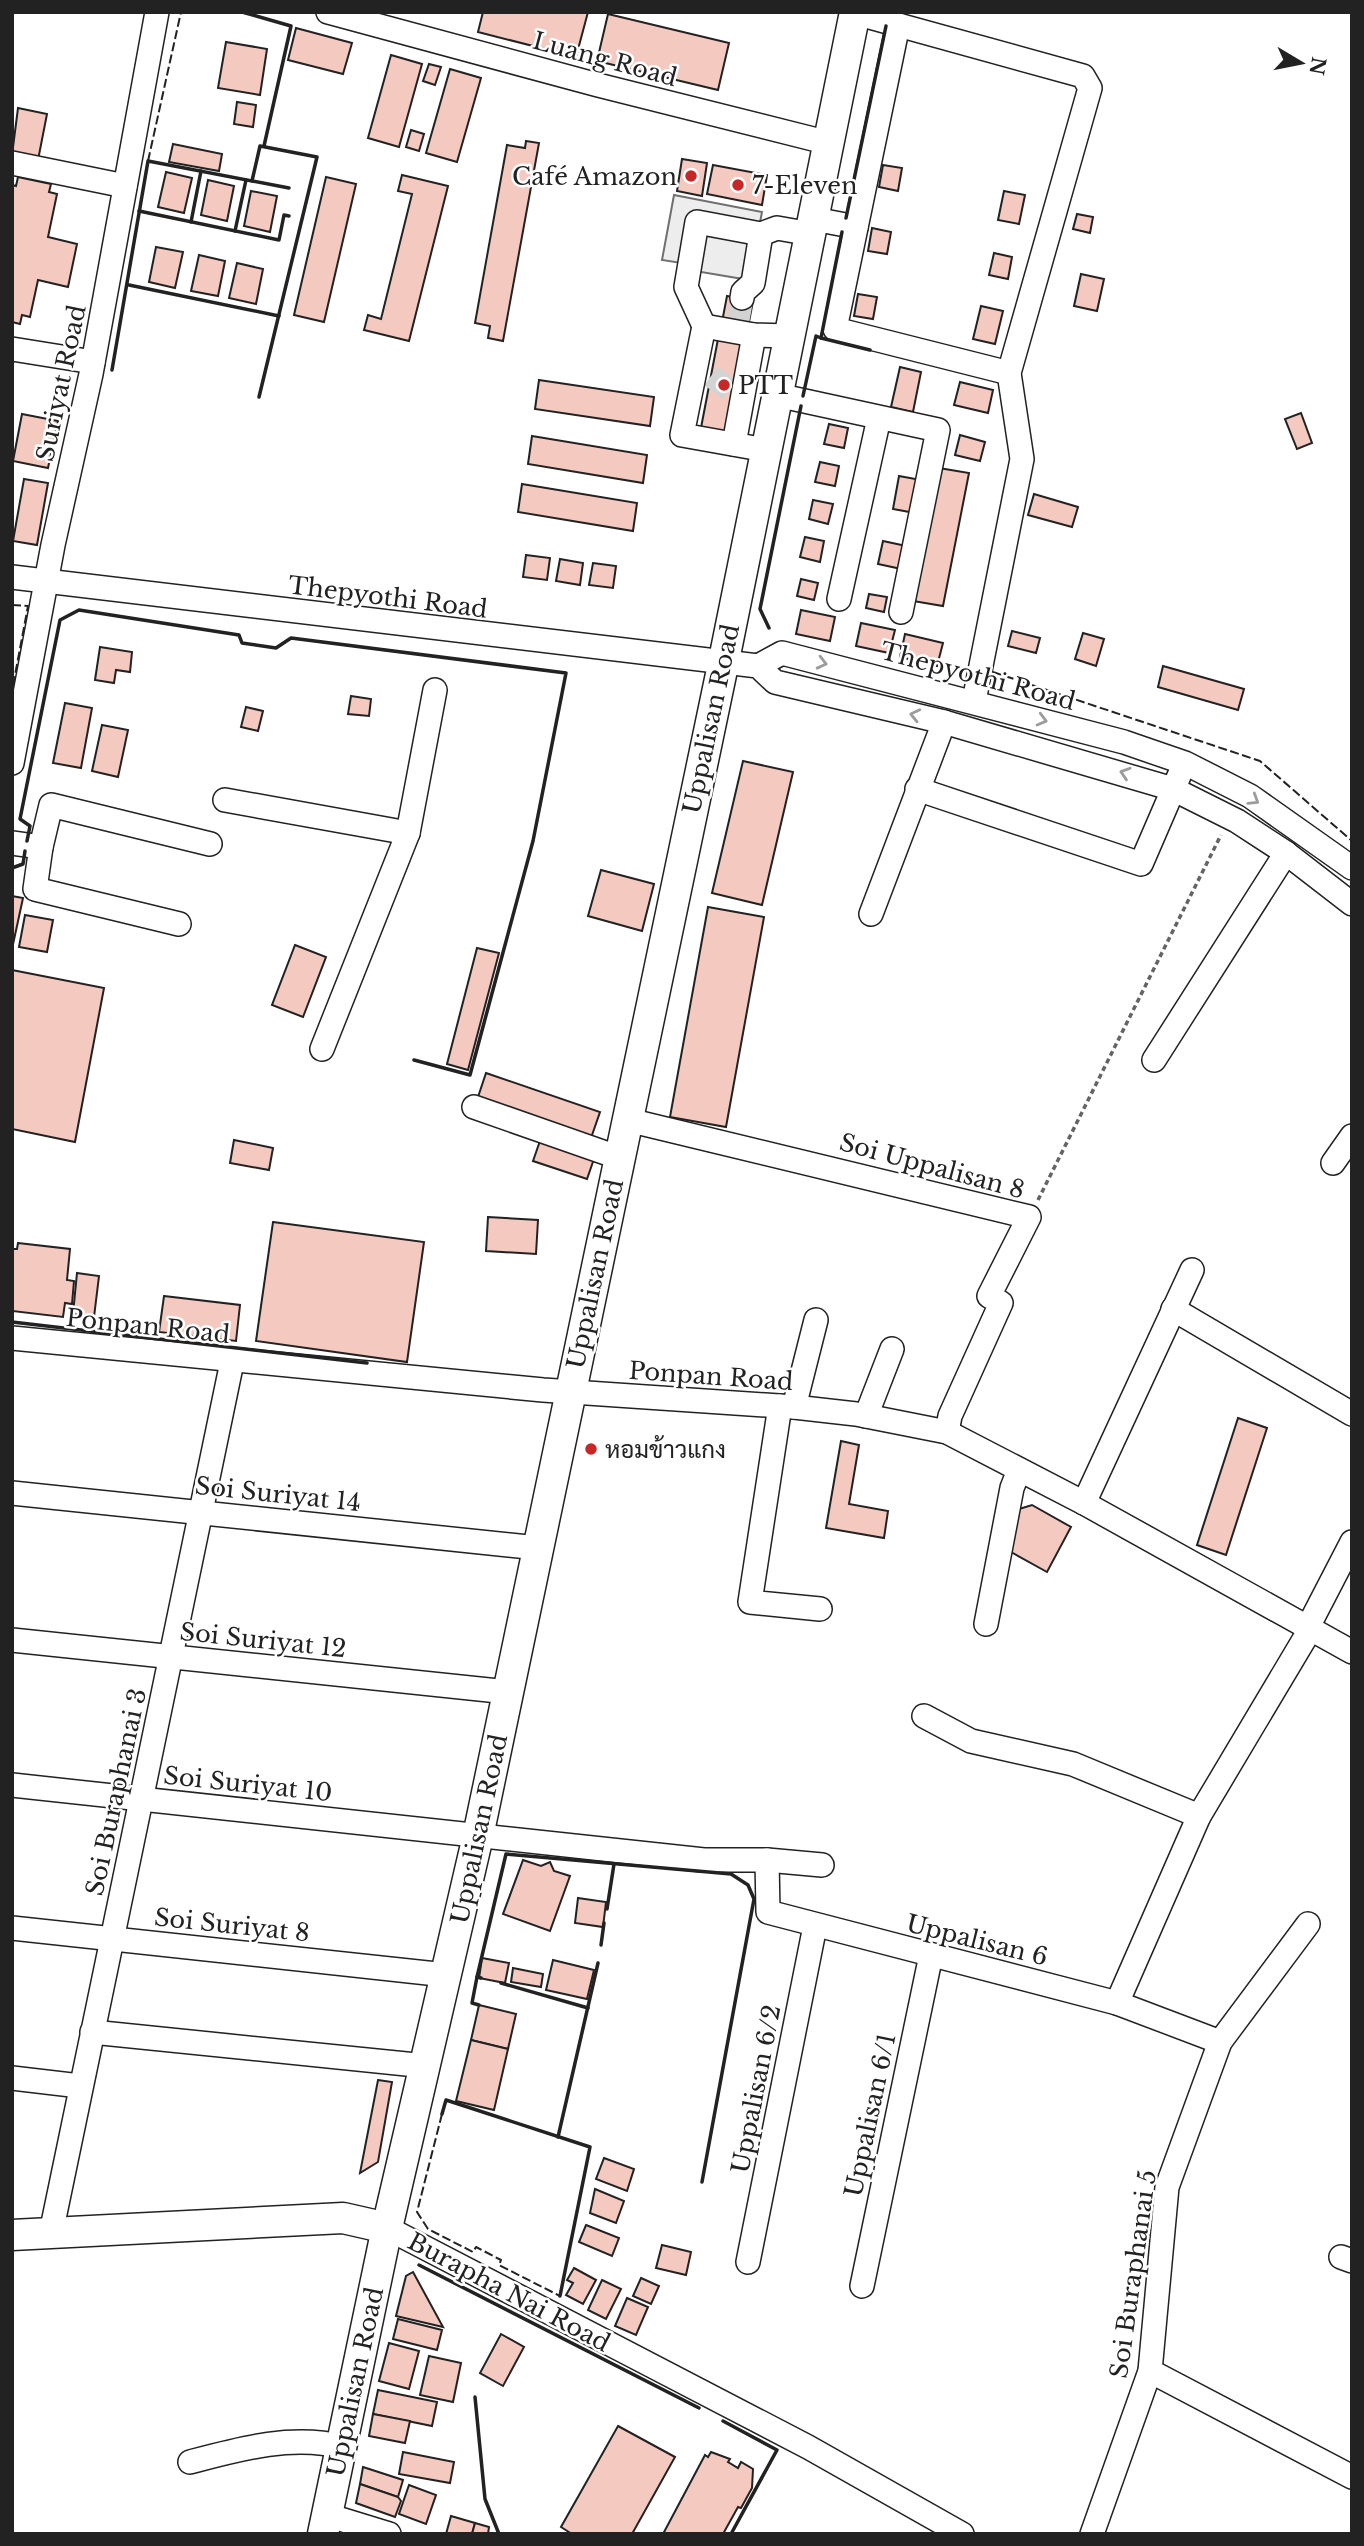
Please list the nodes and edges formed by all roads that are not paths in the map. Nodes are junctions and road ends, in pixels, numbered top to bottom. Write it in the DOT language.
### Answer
graph roads {
  1 [pos="157,12"];
  2 [pos="328,12"];
  3 [pos="855,12"];
  4 [pos="898,25"];
  5 [pos="829,143"];
  6 [pos="12,163"];
  7 [pos="125,186"];
  8 [pos="812,227"];
  9 [pos="856,227"];
  10 [pos="761,234"];
  11 [pos="742,298"];
  12 [pos="704,326"];
  13 [pos="742,331"];
  14 [pos="790,336"];
  15 [pos="12,349"];
  16 [pos="93,362"];
  17 [pos="1009,373"];
  18 [pos="777,395"];
  19 [pos="879,418"];
  20 [pos="734,443"];
  21 [pos="766,450"];
  22 [pos="12,577"];
  23 [pos="47,582"];
  24 [pos="839,599"];
  25 [pos="901,612"];
  26 [pos="724,660"];
  27 [pos="758,666"];
  28 [pos="435,690"];
  29 [pos="974,701"];
  30 [pos="944,722"];
  31 [pos="12,763"];
  32 [pos="1185,764"];
  33 [pos="917,789"];
  34 [pos="1173,789"];
  35 [pos="225,800"];
  36 [pos="408,834"];
  37 [pos="12,843"];
  38 [pos="209,844"];
  39 [pos="41,848"];
  40 [pos="1286,853"];
  41 [pos="1352,868"];
  42 [pos="1352,904"];
  43 [pos="871,914"];
  44 [pos="179,924"];
  45 [pos="322,1049"];
  46 [pos="1154,1060"];
  47 [pos="474,1107"];
  48 [pos="628,1120"];
  49 [pos="1352,1136"];
  50 [pos="620,1158"];
  51 [pos="1333,1163"];
  52 [pos="1192,1270"];
  53 [pos="1173,1309"];
  54 [pos="816,1320"];
  55 [pos="12,1338"];
  56 [pos="892,1349"];
  57 [pos="232,1362"];
  58 [pos="570,1393"];
  59 [pos="787,1407"];
  60 [pos="1352,1413"];
  61 [pos="866,1416"];
  62 [pos="947,1432"];
  63 [pos="1019,1470"];
  64 [pos="12,1493"];
  65 [pos="1084,1503"];
  66 [pos="201,1513"];
  67 [pos="1352,1542"];
  68 [pos="538,1548"];
  69 [pos="820,1609"];
  70 [pos="986,1624"];
  71 [pos="1310,1628"];
  72 [pos="12,1640"];
  73 [pos="1352,1651"];
  74 [pos="171,1656"];
  75 [pos="508,1692"];
  76 [pos="923,1716"];
  77 [pos="12,1785"];
  78 [pos="141,1798"];
  79 [pos="1199,1816"];
  80 [pos="478,1836"];
  81 [pos="767,1860"];
  82 [pos="822,1866"];
  83 [pos="1308,1924"];
  84 [pos="815,1926"];
  85 [pos="12,1928"];
  86 [pos="112,1938"];
  87 [pos="930,1955"];
  88 [pos="446,1975"];
  89 [pos="1117,2003"];
  90 [pos="92,2032"];
  91 [pos="1220,2042"];
  92 [pos="426,2066"];
  93 [pos="12,2078"];
  94 [pos="80,2086"];
  95 [pos="387,2228"];
  96 [pos="51,2233"];
  97 [pos="12,2235"];
  98 [pos="748,2262"];
  99 [pos="862,2286"];
  100 [pos="1150,2371"];
  101 [pos="342,2447"];
  102 [pos="190,2462"];
  103 [pos="1352,2477"];
  104 [pos="326,2524"];
  105 [pos="389,2534"];
  106 [pos="962,2534"];
  107 [pos="1092,2534"];
  1 -- 7 [label="street, Suriyat Road"];
  2 -- 5 [label="street, Luang Road"];
  3 -- 4 [label="street"];
  3 -- 5 [label="main road, Uppalisan Road"];
  4 -- 9 [label="street"];
  4 -- 17 [label="street"];
  5 -- 8 [label="main road, Uppalisan Road"];
  6 -- 7 [label="street"];
  7 -- 16 [label="street, Suriyat Road"];
  8 -- 9 [label="street"];
  8 -- 10 [label="street"];
  8 -- 14 [label="main road, Uppalisan Road"];
  9 -- 17 [label="street"];
  10 -- 11 [label="street"];
  10 -- 12 [label="street"];
  12 -- 13 [label="street"];
  12 -- 20 [label="street"];
  13 -- 14 [label="street"];
  13 -- 20 [label="street"];
  14 -- 18 [label="main road, Uppalisan Road"];
  15 -- 16 [label="street"];
  16 -- 23 [label="street, Suriyat Road"];
  17 -- 29 [label="street"];
  18 -- 19 [label="street"];
  18 -- 21 [label="main road, Uppalisan Road"];
  19 -- 24 [label="street"];
  19 -- 25 [label="street"];
  20 -- 21 [label="street"];
  21 -- 26 [label="main road, Uppalisan Road"];
  22 -- 23 [label="street, Thepyothi Road"];
  23 -- 26 [label="street, Thepyothi Road"];
  23 -- 31 [label="street, Suriyat Road"];
  26 -- 27 [label="street, Thepyothi Road"];
  26 -- 48 [label="main road, Uppalisan Road"];
  27 -- 29 [label="street, Thepyothi Road, one-way"];
  30 -- 27 [label="street, Thepyothi Road, one-way"];
  28 -- 36 [label="street"];
  29 -- 32 [label="street, Thepyothi Road, one-way"];
  30 -- 33 [label="street"];
  34 -- 30 [label="street, Thepyothi Road, one-way"];
  32 -- 34 [label="street"];
  32 -- 41 [label="street, Thepyothi Road, one-way"];
  33 -- 34 [label="street"];
  33 -- 43 [label="street"];
  34 -- 40 [label="street, Thepyothi Road"];
  35 -- 36 [label="street"];
  36 -- 45 [label="street"];
  37 -- 39 [label="street"];
  38 -- 39 [label="street"];
  39 -- 44 [label="street"];
  40 -- 42 [label="street, Thepyothi Road"];
  40 -- 46 [label="street"];
  47 -- 50 [label="street"];
  48 -- 50 [label="main road, Uppalisan Road"];
  48 -- 62 [label="street, Soi Uppalisan 8"];
  49 -- 51 [label="street"];
  50 -- 58 [label="main road, Uppalisan Road"];
  52 -- 53 [label="street"];
  53 -- 60 [label="street"];
  53 -- 65 [label="street"];
  54 -- 59 [label="street"];
  55 -- 57 [label="street, Ponpan Road"];
  56 -- 61 [label="street"];
  57 -- 58 [label="street, Ponpan Road"];
  57 -- 66 [label="street, Soi Buraphanai 3"];
  58 -- 59 [label="street, Ponpan Road"];
  58 -- 68 [label="main road, Uppalisan Road"];
  59 -- 61 [label="street, Ponpan Road"];
  59 -- 69 [label="street"];
  61 -- 62 [label="street, Ponpan Road"];
  62 -- 63 [label="street, Ponpan Road"];
  63 -- 65 [label="street, Ponpan Road"];
  63 -- 70 [label="street"];
  64 -- 66 [label="street, Soi Suriyat 14"];
  65 -- 71 [label="street, Ponpan Road"];
  66 -- 68 [label="street, Soi Suriyat 14"];
  66 -- 74 [label="street, Soi Buraphanai 3"];
  67 -- 71 [label="street"];
  68 -- 75 [label="main road, Uppalisan Road"];
  71 -- 73 [label="street, Ponpan Road"];
  71 -- 79 [label="street"];
  72 -- 74 [label="street, Soi Suriyat 12"];
  74 -- 75 [label="street, Soi Suriyat 12"];
  74 -- 78 [label="street, Soi Buraphanai 3"];
  75 -- 80 [label="main road, Uppalisan Road"];
  76 -- 79 [label="street"];
  77 -- 78 [label="street, Soi Suriyat 10"];
  78 -- 80 [label="street, Soi Suriyat 10"];
  78 -- 86 [label="street, Soi Buraphanai 3"];
  79 -- 89 [label="street"];
  80 -- 81 [label="street"];
  80 -- 88 [label="main road, Uppalisan Road"];
  81 -- 82 [label="street"];
  81 -- 84 [label="street, Uppalisan 6"];
  83 -- 91 [label="street, Soi Buraphanai 5"];
  84 -- 87 [label="street, Uppalisan 6"];
  84 -- 98 [label="street, Uppalisan 6/2"];
  85 -- 86 [label="street, Soi Suriyat 8"];
  86 -- 88 [label="street, Soi Suriyat 8"];
  86 -- 90 [label="street, Soi Buraphanai 3"];
  87 -- 89 [label="street, Uppalisan 6"];
  87 -- 99 [label="street, Uppalisan 6/1"];
  88 -- 92 [label="main road, Uppalisan Road"];
  89 -- 91 [label="street, Uppalisan 6"];
  90 -- 92 [label="street"];
  90 -- 94 [label="street, Soi Buraphanai 3"];
  91 -- 100 [label="street, Soi Buraphanai 5"];
  92 -- 95 [label="main road, Uppalisan Road"];
  93 -- 94 [label="street"];
  94 -- 96 [label="street, Soi Buraphanai 3"];
  95 -- 96 [label="main road, Burapha Nai Road"];
  95 -- 101 [label="main road, Uppalisan Road"];
  95 -- 106 [label="street, Burapha Nai Road"];
  96 -- 97 [label="main road, Burapha Nai Road"];
  100 -- 103 [label="street"];
  100 -- 107 [label="street, Soi Buraphanai 5"];
  101 -- 102 [label="street"];
  101 -- 104 [label="main road, Uppalisan Road"];
  104 -- 105 [label="street"];
}
